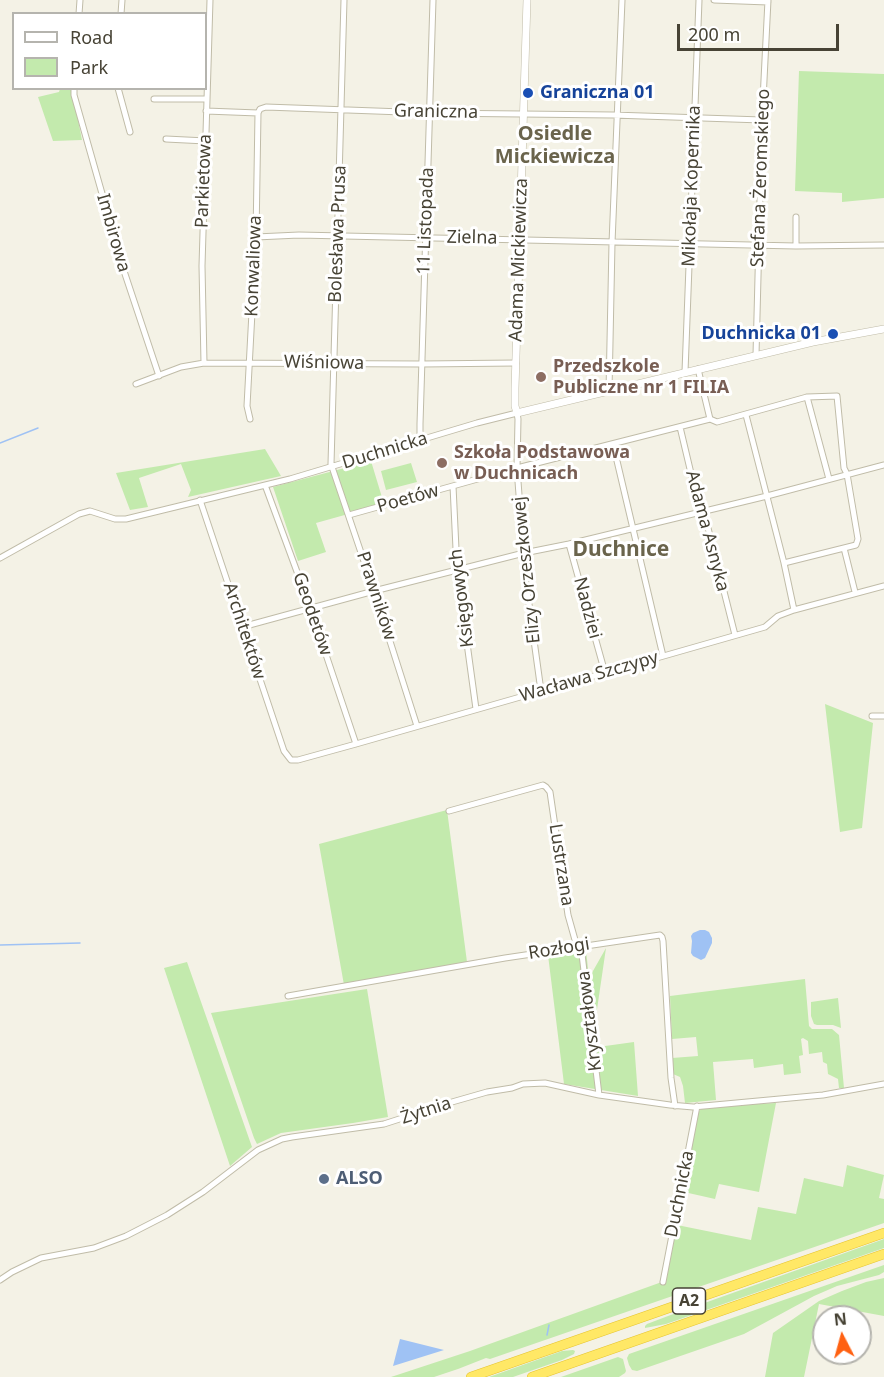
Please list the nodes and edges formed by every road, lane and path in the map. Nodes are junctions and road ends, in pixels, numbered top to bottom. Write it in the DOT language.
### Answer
graph roads {
  1 [pos="210,0"];
  2 [pos="344,0"];
  3 [pos="432,0"];
  4 [pos="527,0"];
  5 [pos="622,0"];
  6 [pos="699,0"];
  7 [pos="714,0"];
  8 [pos="768,1"];
  9 [pos="74,90"];
  10 [pos="119,90"];
  11 [pos="154,99"];
  12 [pos="207,99"];
  13 [pos="341,110"];
  14 [pos="206,111"];
  15 [pos="258,113"];
  16 [pos="430,113"];
  17 [pos="524,114"];
  18 [pos="618,116"];
  19 [pos="694,119"];
  20 [pos="762,120"];
  21 [pos="130,132"];
  22 [pos="165,139"];
  23 [pos="206,141"];
  24 [pos="796,217"];
  25 [pos="338,236"];
  26 [pos="256,237"];
  27 [pos="426,237"];
  28 [pos="520,240"];
  29 [pos="612,243"];
  30 [pos="690,244"];
  31 [pos="884,245"];
  32 [pos="759,246"];
  33 [pos="796,246"];
  34 [pos="884,329"];
  35 [pos="756,355"];
  36 [pos="249,362"];
  37 [pos="204,363"];
  38 [pos="334,363"];
  39 [pos="516,363"];
  40 [pos="422,364"];
  41 [pos="698,369"];
  42 [pos="685,372"];
  43 [pos="159,376"];
  44 [pos="136,384"];
  45 [pos="609,390"];
  46 [pos="807,397"];
  47 [pos="517,413"];
  48 [pos="746,415"];
  49 [pos="710,418"];
  50 [pos="250,419"];
  51 [pos="680,427"];
  52 [pos="420,441"];
  53 [pos="613,444"];
  54 [pos="884,465"];
  55 [pos="332,467"];
  56 [pos="517,468"];
  57 [pos="847,474"];
  58 [pos="829,479"];
  59 [pos="265,485"];
  60 [pos="453,486"];
  61 [pos="767,496"];
  62 [pos="200,500"];
  63 [pos="702,512"];
  64 [pos="349,515"];
  65 [pos="633,528"];
  66 [pos="570,544"];
  67 [pos="844,548"];
  68 [pos="524,553"];
  69 [pos="0,558"];
  70 [pos="784,562"];
  71 [pos="457,570"];
  72 [pos="884,585"];
  73 [pos="374,591"];
  74 [pos="855,592"];
  75 [pos="310,607"];
  76 [pos="795,610"];
  77 [pos="242,627"];
  78 [pos="735,635"];
  79 [pos="663,656"];
  80 [pos="604,672"];
  81 [pos="541,691"];
  82 [pos="476,709"];
  83 [pos="884,716"];
  84 [pos="872,717"];
  85 [pos="417,726"];
  86 [pos="356,744"];
  87 [pos="291,760"];
  88 [pos="449,811"];
  89 [pos="579,947"];
  90 [pos="288,996"];
  91 [pos="884,1084"];
  92 [pos="599,1095"];
  93 [pos="675,1106"];
  94 [pos="697,1106"];
  95 [pos="884,1233"];
  96 [pos="884,1254"];
  97 [pos="0,1280"];
  98 [pos="663,1282"];
  99 [pos="494,1368"];
  100 [pos="462,1377"];
  101 [pos="471,1377"];
  102 [pos="532,1377"];
  1 -- 12 [label="street, Parkietowa"];
  2 -- 13 [label="street, Bolesława Prusa"];
  3 -- 16 [label="street, 11 Listopada"];
  4 -- 17 [label="street, Adama Mickiewicza"];
  5 -- 18 [label="street"];
  6 -- 19 [label="street, Mikołaja Kopernika"];
  7 -- 8 [label="street"];
  8 -- 20 [label="street, Stefana Żeromskiego"];
  9 -- 43 [label="street, Imbirowa"];
  10 -- 21 [label="street"];
  11 -- 12 [label="street"];
  12 -- 14 [label="street, Parkietowa"];
  13 -- 15 [label="street, Graniczna"];
  13 -- 16 [label="street, Graniczna"];
  13 -- 25 [label="street, Bolesława Prusa"];
  14 -- 15 [label="street, Graniczna"];
  14 -- 23 [label="street, Parkietowa"];
  15 -- 26 [label="street, Konwaliowa"];
  16 -- 17 [label="street, Graniczna"];
  16 -- 27 [label="street, 11 Listopada"];
  17 -- 18 [label="street, Graniczna"];
  17 -- 28 [label="street, Adama Mickiewicza"];
  18 -- 19 [label="street, Graniczna"];
  18 -- 29 [label="street"];
  19 -- 20 [label="street, Graniczna"];
  19 -- 30 [label="street, Mikołaja Kopernika"];
  20 -- 32 [label="street, Stefana Żeromskiego"];
  22 -- 23 [label="street"];
  23 -- 37 [label="street, Parkietowa"];
  24 -- 33 [label="street"];
  25 -- 26 [label="street, Zielna"];
  25 -- 27 [label="street, Zielna"];
  25 -- 38 [label="street, Bolesława Prusa"];
  26 -- 36 [label="street, Konwaliowa"];
  27 -- 28 [label="street, Zielna"];
  27 -- 40 [label="street, 11 Listopada"];
  28 -- 29 [label="street, Zielna"];
  28 -- 39 [label="street, Adama Mickiewicza"];
  29 -- 30 [label="street, Zielna"];
  29 -- 45 [label="street"];
  30 -- 32 [label="street, Zielna"];
  30 -- 42 [label="street, Mikołaja Kopernika"];
  31 -- 33 [label="street, Zielna"];
  32 -- 33 [label="street, Zielna"];
  32 -- 35 [label="street, Stefana Żeromskiego"];
  34 -- 35 [label="street, Duchnicka"];
  35 -- 41 [label="street, Duchnicka"];
  36 -- 37 [label="street, Wiśniowa"];
  36 -- 38 [label="street, Wiśniowa"];
  36 -- 50 [label="street, Konwaliowa"];
  37 -- 43 [label="street, Wiśniowa"];
  38 -- 40 [label="street, Wiśniowa"];
  38 -- 55 [label="street, Bolesława Prusa"];
  39 -- 40 [label="street, Wiśniowa"];
  39 -- 47 [label="street, Adama Mickiewicza"];
  40 -- 52 [label="street, 11 Listopada"];
  41 -- 42 [label="street, Duchnicka"];
  41 -- 49 [label="street"];
  42 -- 45 [label="street, Duchnicka"];
  43 -- 44 [label="street, Wiśniowa"];
  45 -- 47 [label="street, Duchnicka"];
  46 -- 48 [label="street, Poetów"];
  46 -- 57 [label="street, Poetów"];
  46 -- 58 [label="street"];
  47 -- 52 [label="street, Duchnicka"];
  47 -- 56 [label="street, Elizy Orzeszkowej"];
  48 -- 49 [label="street, Poetów"];
  48 -- 61 [label="street"];
  49 -- 51 [label="street, Poetów"];
  51 -- 53 [label="street, Poetów"];
  51 -- 63 [label="street, Adama Asnyka"];
  52 -- 55 [label="street, Duchnicka"];
  53 -- 56 [label="street, Poetów"];
  53 -- 65 [label="street"];
  54 -- 57 [label="street"];
  55 -- 59 [label="street, Duchnicka"];
  55 -- 64 [label="street, Prawników"];
  56 -- 60 [label="street, Poetów"];
  56 -- 68 [label="street, Elizy Orzeszkowej"];
  57 -- 58 [label="street"];
  57 -- 67 [label="street"];
  58 -- 61 [label="street"];
  59 -- 62 [label="street, Duchnicka"];
  59 -- 75 [label="street, Geodetów"];
  60 -- 64 [label="street, Poetów"];
  60 -- 71 [label="street, Księgowych"];
  61 -- 63 [label="street"];
  61 -- 70 [label="street"];
  62 -- 69 [label="street, Duchnicka"];
  62 -- 77 [label="street, Architektów"];
  63 -- 65 [label="street"];
  63 -- 78 [label="street, Adama Asnyka"];
  64 -- 73 [label="street, Prawników"];
  65 -- 66 [label="street"];
  65 -- 79 [label="street"];
  66 -- 68 [label="street"];
  66 -- 80 [label="street, Nadziei"];
  67 -- 70 [label="street"];
  67 -- 74 [label="street"];
  68 -- 71 [label="street"];
  68 -- 81 [label="street, Elizy Orzeszkowej"];
  70 -- 76 [label="street"];
  71 -- 73 [label="street"];
  71 -- 82 [label="street, Księgowych"];
  72 -- 74 [label="street, Wacława Szczypy"];
  73 -- 75 [label="street"];
  73 -- 85 [label="street, Prawników"];
  74 -- 76 [label="street, Wacława Szczypy"];
  75 -- 77 [label="street"];
  75 -- 86 [label="street, Geodetów"];
  76 -- 78 [label="street, Wacława Szczypy"];
  77 -- 87 [label="street, Architektów"];
  78 -- 79 [label="street, Wacława Szczypy"];
  79 -- 80 [label="street, Wacława Szczypy"];
  80 -- 81 [label="street, Wacława Szczypy"];
  81 -- 82 [label="street, Wacława Szczypy"];
  82 -- 85 [label="street, Wacława Szczypy"];
  83 -- 84 [label="street"];
  85 -- 86 [label="street, Wacława Szczypy"];
  86 -- 87 [label="street, Wacława Szczypy"];
  88 -- 89 [label="street, Lustrzana"];
  89 -- 90 [label="street, Rozłogi"];
  89 -- 92 [label="street, Kryształowa"];
  89 -- 93 [label="street, Rozłogi"];
  91 -- 94 [label="street, Żytnia"];
  92 -- 93 [label="street, Żytnia"];
  92 -- 97 [label="street, Żytnia"];
  93 -- 94 [label="street, Żytnia"];
  94 -- 98 [label="street, Duchnicka"];
  95 -- 99 [label="highway, A2"];
  96 -- 102 [label="highway, A2"];
  99 -- 100 [label="highway"];
  99 -- 101 [label="highway, A2"];
}
